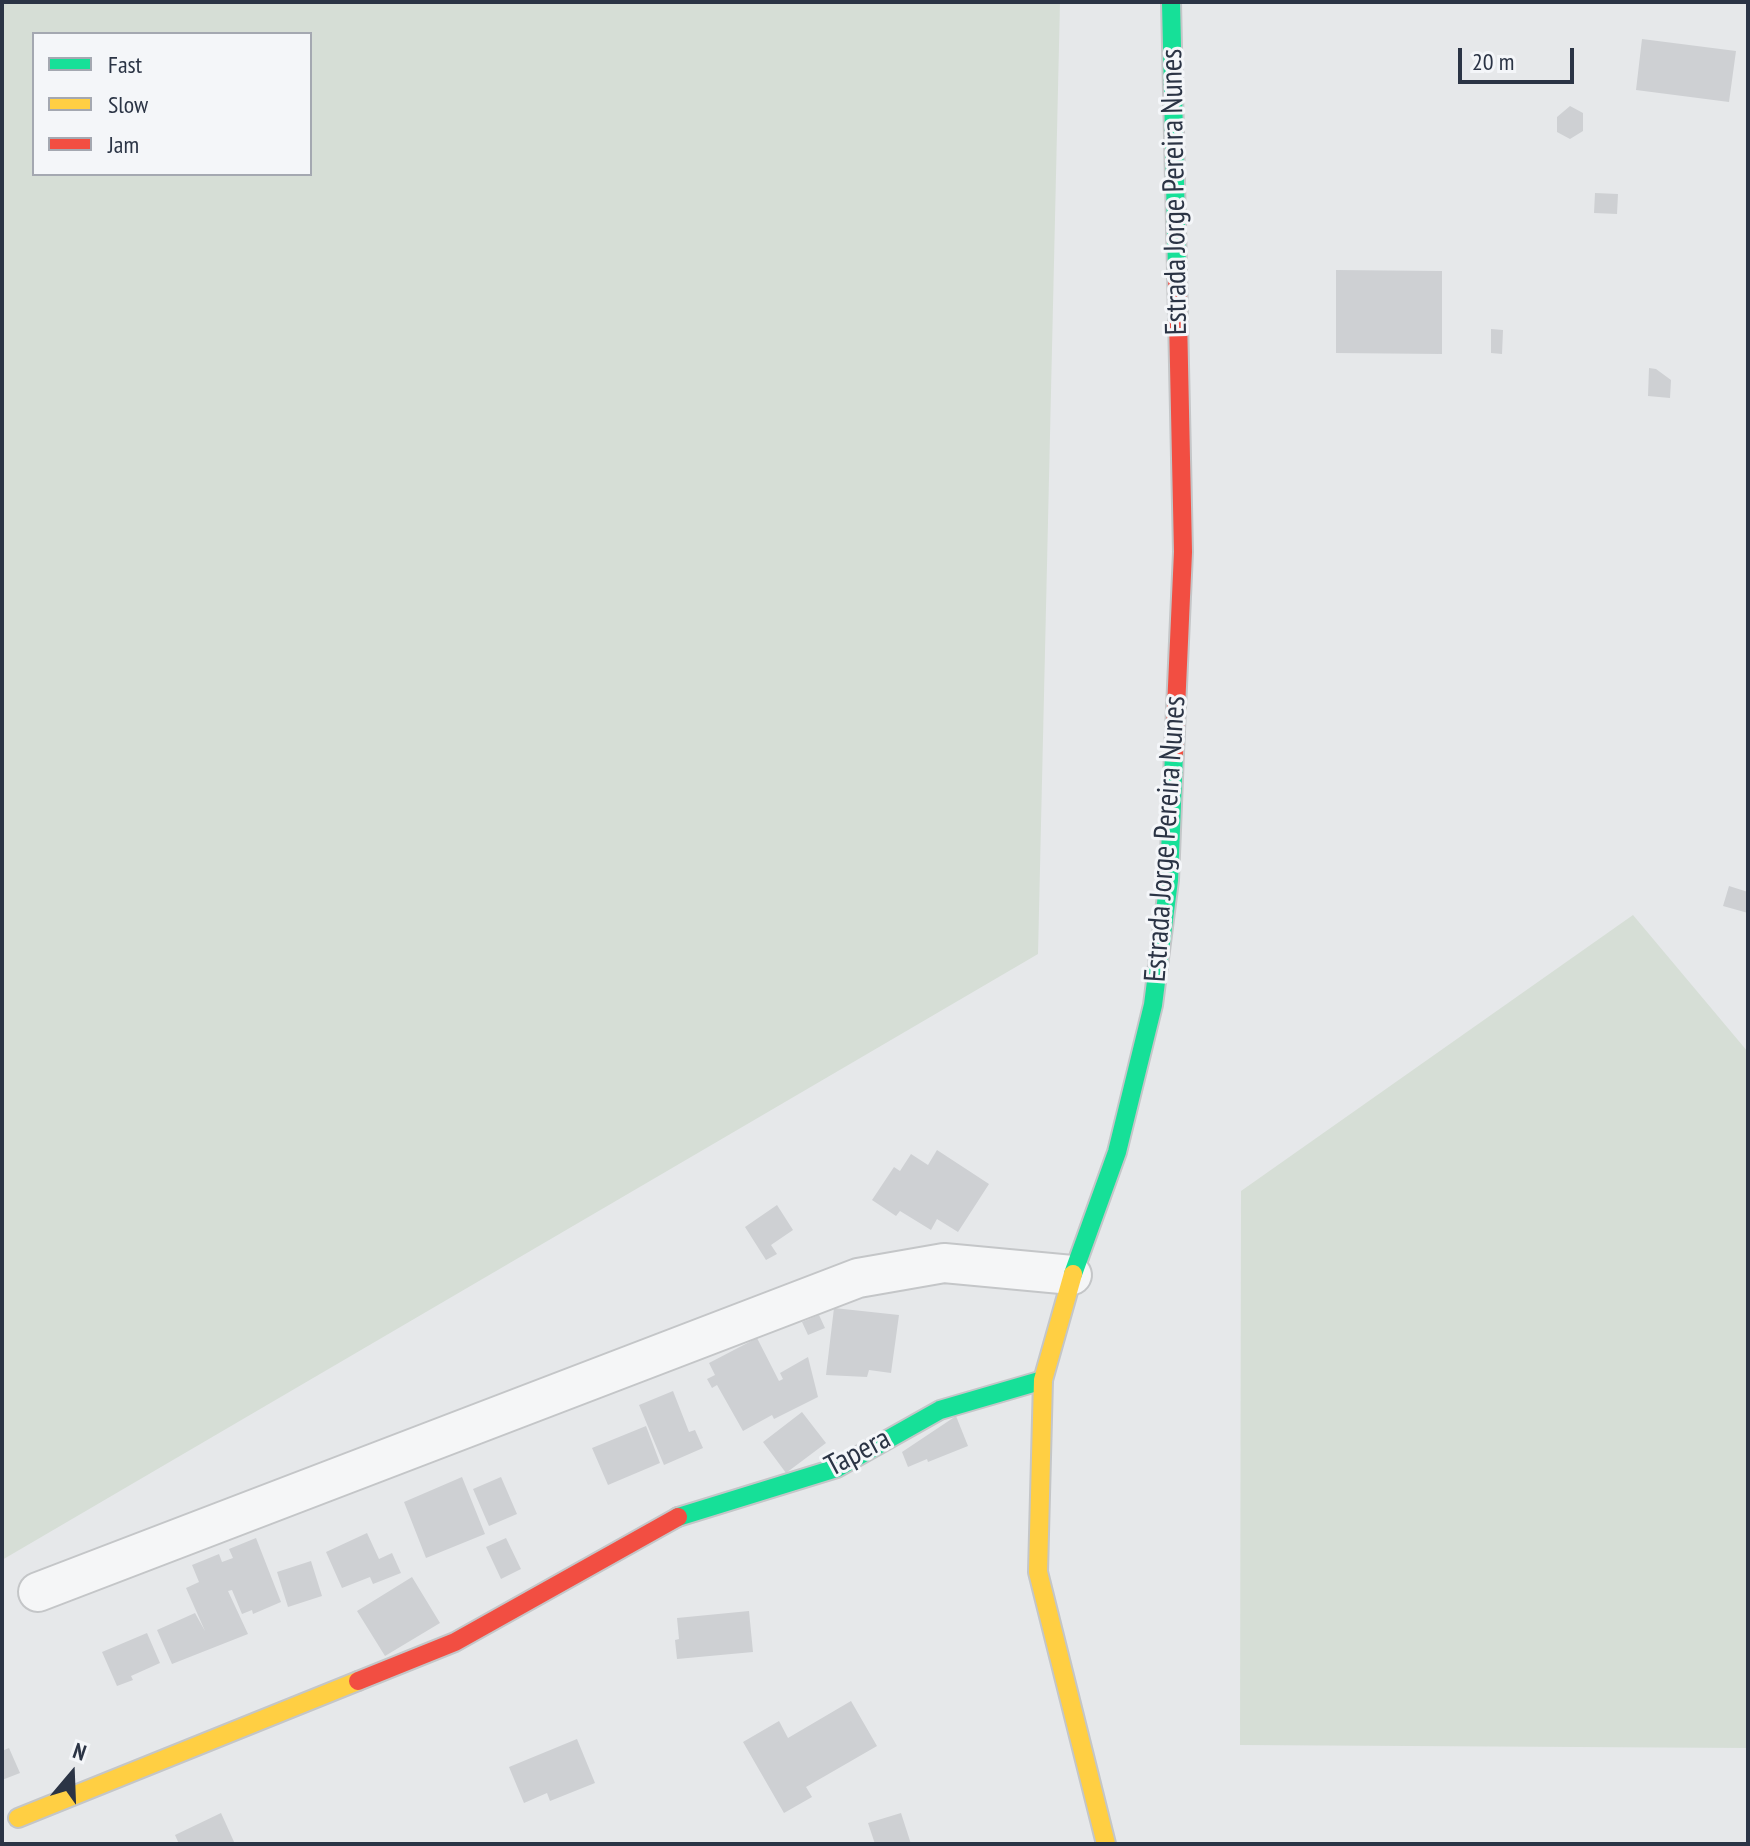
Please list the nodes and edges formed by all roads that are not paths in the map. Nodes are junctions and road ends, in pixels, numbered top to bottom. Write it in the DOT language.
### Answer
graph roads {
  1 [pos="1171,2"];
  2 [pos="1072,1275"];
  3 [pos="1043,1380"];
  4 [pos="38,1592"];
  5 [pos="18,1818"];
  6 [pos="1106,1844"];
  1 -- 2 [label="street, Estrada Jorge Pereira Nunes"];
  2 -- 3 [label="street, Estrada Jorge Pereira Nunes"];
  2 -- 4 [label="street"];
  3 -- 5 [label="street, Tapera"];
  3 -- 6 [label="street, Estrada Jorge Pereira Nunes"];
}
